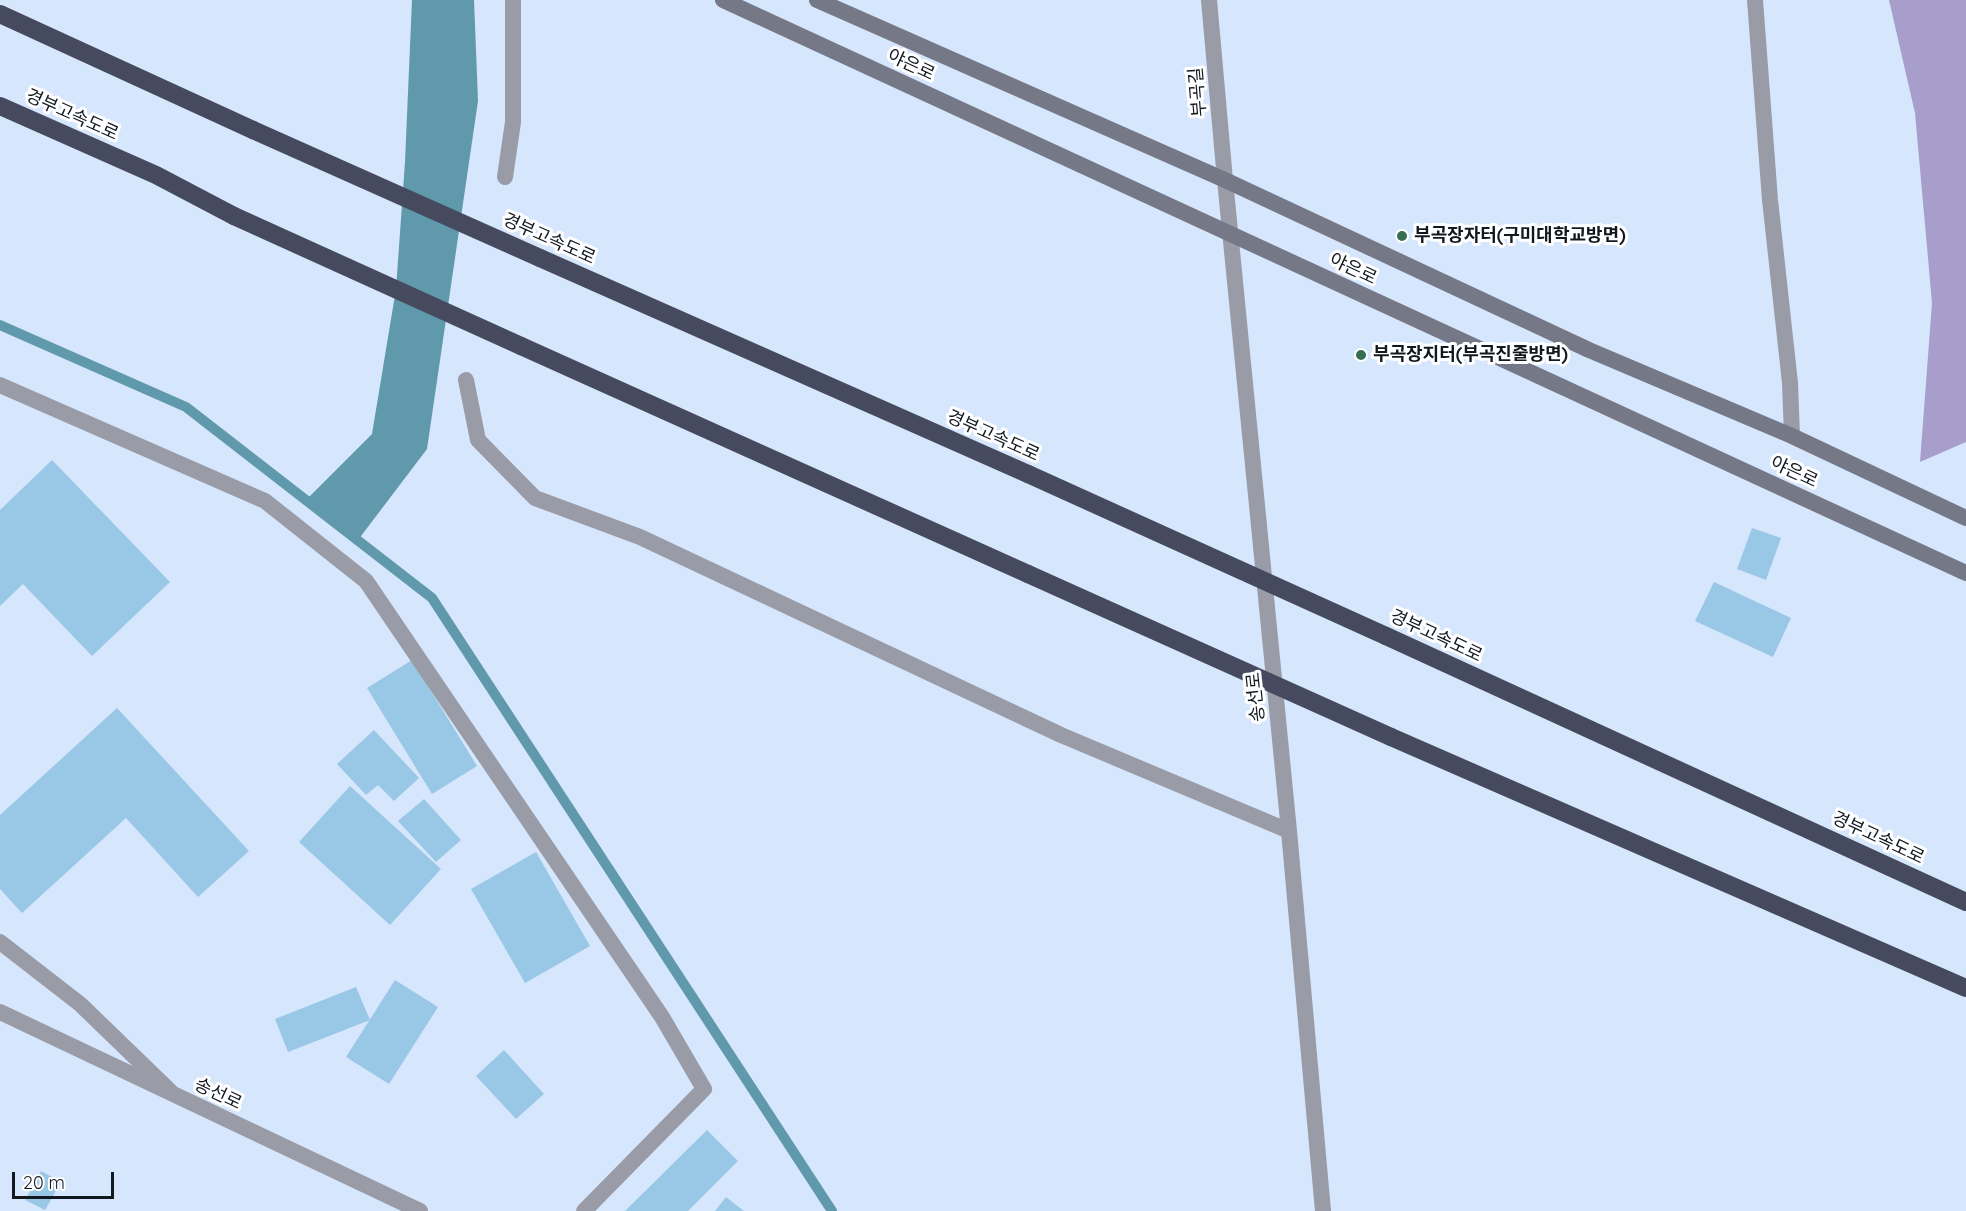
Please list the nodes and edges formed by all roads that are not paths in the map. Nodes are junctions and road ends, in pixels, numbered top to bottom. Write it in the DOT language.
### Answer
graph roads {
  1 [pos="513,0"];
  2 [pos="723,0"];
  3 [pos="817,0"];
  4 [pos="1209,0"];
  5 [pos="1755,0"];
  6 [pos="0,14"];
  7 [pos="0,106"];
  8 [pos="506,177"];
  9 [pos="1225,180"];
  10 [pos="1231,234"];
  11 [pos="466,380"];
  12 [pos="0,385"];
  13 [pos="1792,436"];
  14 [pos="1966,518"];
  15 [pos="1966,573"];
  16 [pos="1289,831"];
  17 [pos="1966,902"];
  18 [pos="0,942"];
  19 [pos="1966,988"];
  20 [pos="0,1012"];
  21 [pos="173,1094"];
  22 [pos="420,1211"];
  23 [pos="584,1211"];
  24 [pos="1323,1211"];
  1 -- 8 [label="street"];
  2 -- 10 [label="main road, 야은로"];
  3 -- 9 [label="main road, 야은로"];
  4 -- 9 [label="street, 부곡길"];
  5 -- 13 [label="street"];
  6 -- 17 [label="highway, 경부고속도로, bridge"];
  7 -- 19 [label="highway, 경부고속도로, bridge"];
  9 -- 10 [label="street, 송선로"];
  9 -- 13 [label="main road, 야은로"];
  10 -- 15 [label="main road, 야은로"];
  10 -- 16 [label="street, 송선로"];
  11 -- 16 [label="street"];
  12 -- 23 [label="street"];
  13 -- 14 [label="main road, 야은로"];
  16 -- 24 [label="street, 송선로"];
  18 -- 21 [label="street"];
  20 -- 21 [label="street, 송선로"];
  21 -- 22 [label="street, 송선로"];
}
